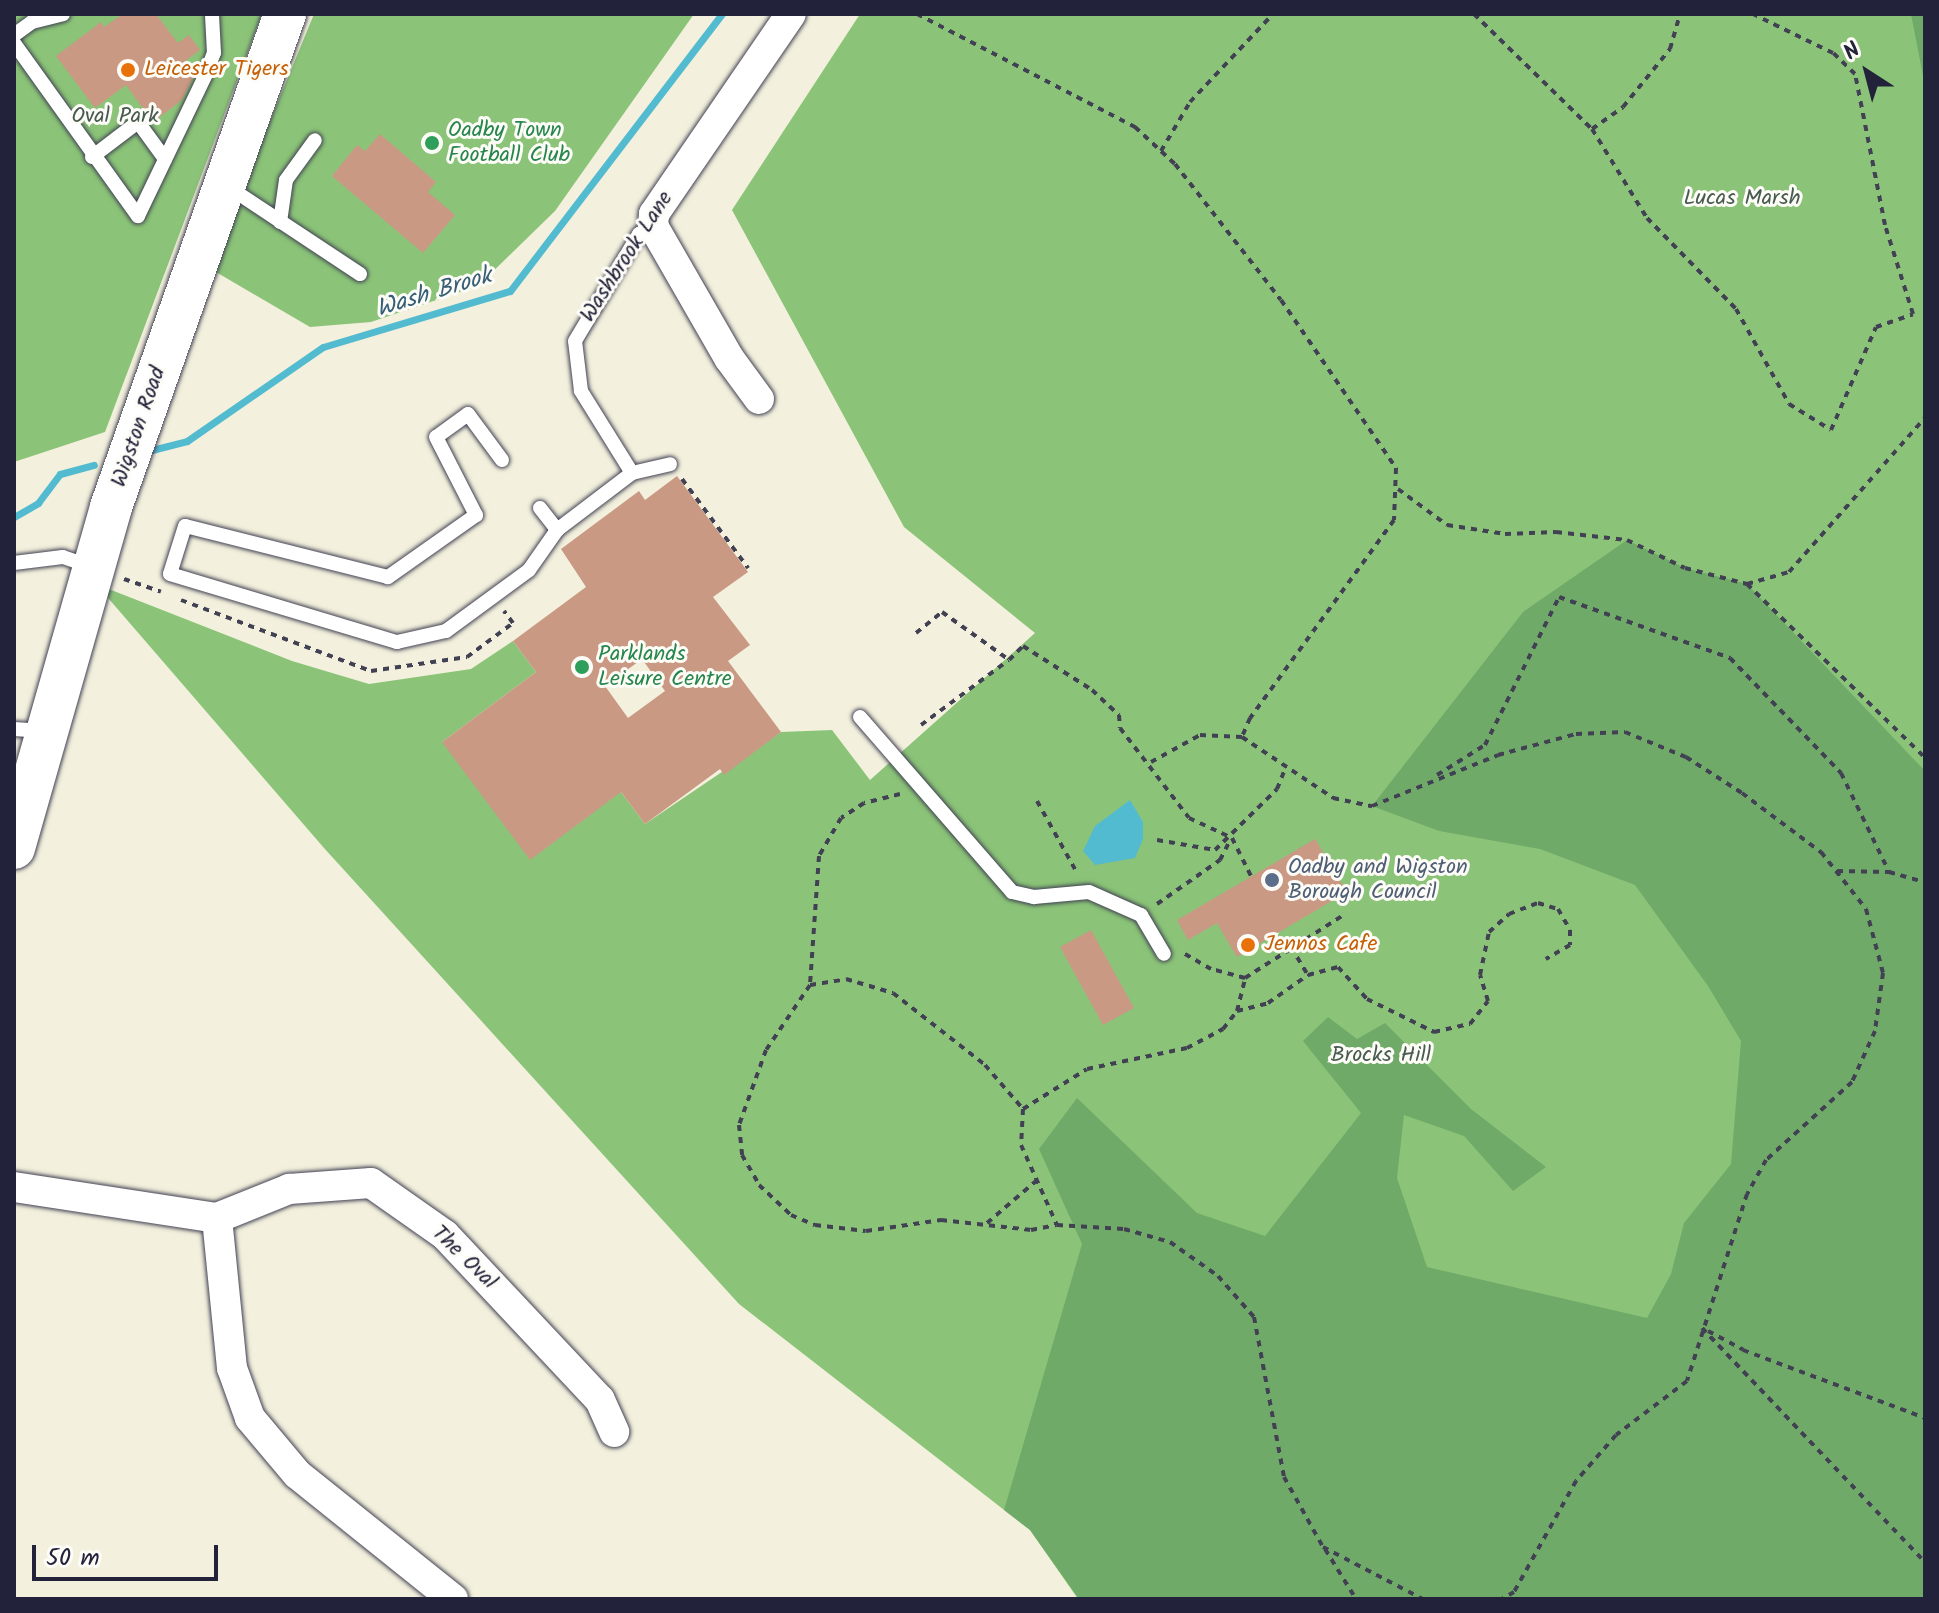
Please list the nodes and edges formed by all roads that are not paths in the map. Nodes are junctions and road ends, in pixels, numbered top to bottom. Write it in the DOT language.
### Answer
graph roads {
  1 [pos="63,14"];
  2 [pos="212,14"];
  3 [pos="285,14"];
  4 [pos="791,14"];
  5 [pos="32,22"];
  6 [pos="14,24"];
  7 [pos="14,35"];
  8 [pos="14,43"];
  9 [pos="315,140"];
  10 [pos="92,157"];
  11 [pos="165,159"];
  12 [pos="224,183"];
  13 [pos="280,222"];
  14 [pos="653,226"];
  15 [pos="360,274"];
  16 [pos="759,399"];
  17 [pos="502,460"];
  18 [pos="670,464"];
  19 [pos="632,473"];
  20 [pos="540,508"];
  21 [pos="557,530"];
  22 [pos="14,563"];
  23 [pos="92,567"];
  24 [pos="860,717"];
  25 [pos="29,730"];
  26 [pos="14,848"];
  27 [pos="1164,954"];
  28 [pos="14,1187"];
  29 [pos="217,1218"];
  30 [pos="614,1432"];
  31 [pos="453,1599"];
  1 -- 5 [label="lane"];
  2 -- 11 [label="lane"];
  3 -- 12 [label="main road, Wigston Road"];
  4 -- 14 [label="street, Washbrook Lane"];
  5 -- 6 [label="lane"];
  5 -- 7 [label="lane"];
  8 -- 10 [label="lane"];
  9 -- 13 [label="lane"];
  10 -- 11 [label="lane"];
  10 -- 11 [label="lane"];
  12 -- 13 [label="lane"];
  12 -- 23 [label="main road, Wigston Road"];
  13 -- 15 [label="lane"];
  14 -- 16 [label="street"];
  14 -- 19 [label="lane, Washbrook Lane"];
  17 -- 21 [label="lane"];
  18 -- 19 [label="lane"];
  19 -- 21 [label="lane"];
  20 -- 21 [label="lane"];
  22 -- 23 [label="lane"];
  23 -- 25 [label="main road, Wigston Road"];
  24 -- 27 [label="lane"];
  25 -- 26 [label="main road, Wigston Road"];
  28 -- 29 [label="street"];
  29 -- 30 [label="street, The Oval"];
  29 -- 31 [label="street"];
}
